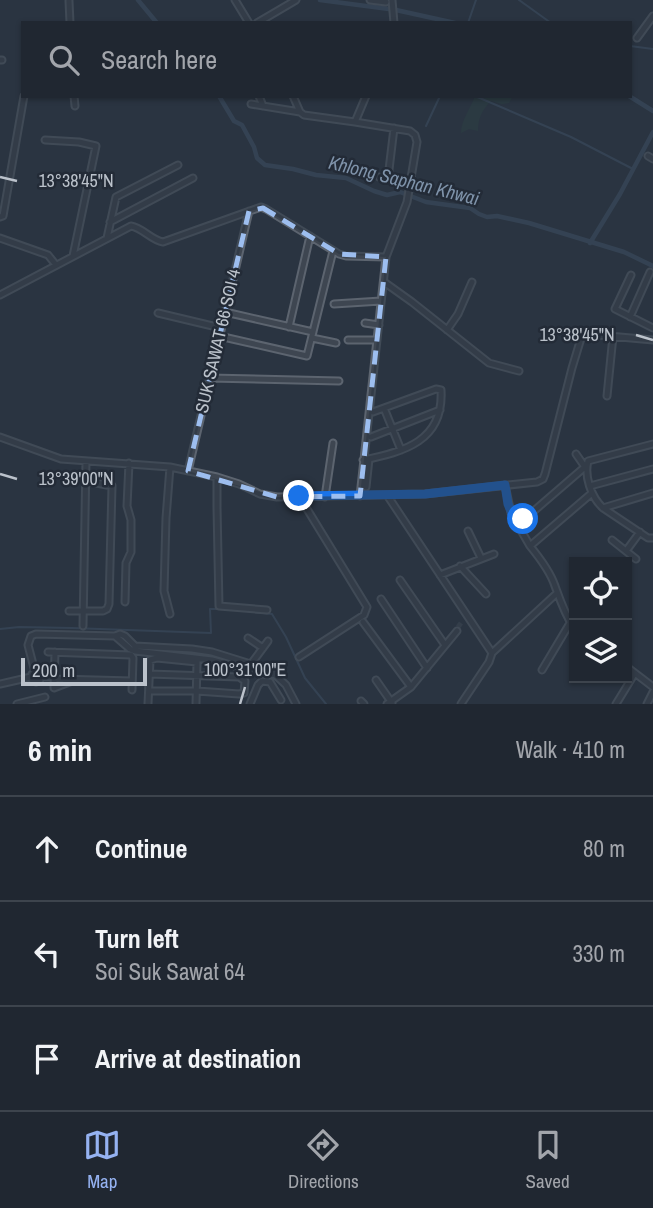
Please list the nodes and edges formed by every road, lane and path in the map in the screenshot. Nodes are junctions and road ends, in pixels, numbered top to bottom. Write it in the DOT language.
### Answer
graph roads {
  1 [pos="245,0"];
  2 [pos="296,0"];
  3 [pos="371,0"];
  4 [pos="69,1"];
  5 [pos="389,1"];
  6 [pos="236,2"];
  7 [pos="653,18"];
  8 [pos="70,21"];
  9 [pos="248,21"];
  10 [pos="260,21"];
  11 [pos="394,21"];
  12 [pos="637,38"];
  13 [pos="24,98"];
  14 [pos="74,98"];
  15 [pos="260,98"];
  16 [pos="295,98"];
  17 [pos="365,98"];
  18 [pos="250,104"];
  19 [pos="75,106"];
  20 [pos="263,106"];
  21 [pos="300,112"];
  22 [pos="355,122"];
  23 [pos="394,128"];
  24 [pos="45,140"];
  25 [pos="178,165"];
  26 [pos="193,177"];
  27 [pos="379,177"];
  28 [pos="249,211"];
  29 [pos="0,217"];
  30 [pos="110,222"];
  31 [pos="310,236"];
  32 [pos="0,238"];
  33 [pos="107,239"];
  34 [pos="333,251"];
  35 [pos="74,256"];
  36 [pos="386,257"];
  37 [pos="56,265"];
  38 [pos="650,272"];
  39 [pos="631,275"];
  40 [pos="384,282"];
  41 [pos="472,282"];
  42 [pos="0,295"];
  43 [pos="381,301"];
  44 [pos="334,304"];
  45 [pos="225,312"];
  46 [pos="158,313"];
  47 [pos="630,317"];
  48 [pos="365,323"];
  49 [pos="379,325"];
  50 [pos="289,327"];
  51 [pos="221,328"];
  52 [pos="653,328"];
  53 [pos="447,330"];
  54 [pos="312,335"];
  55 [pos="219,336"];
  56 [pos="613,336"];
  57 [pos="348,340"];
  58 [pos="377,340"];
  59 [pos="653,340"];
  60 [pos="336,343"];
  61 [pos="519,371"];
  62 [pos="209,378"];
  63 [pos="338,381"];
  64 [pos="607,396"];
  65 [pos="384,408"];
  66 [pos="440,410"];
  67 [pos="373,412"];
  68 [pos="392,428"];
  69 [pos="0,437"];
  70 [pos="371,437"];
  71 [pos="333,443"];
  72 [pos="653,444"];
  73 [pos="401,450"];
  74 [pos="576,454"];
  75 [pos="366,460"];
  76 [pos="86,461"];
  77 [pos="129,463"];
  78 [pos="586,466"];
  79 [pos="170,467"];
  80 [pos="653,469"];
  81 [pos="188,471"];
  82 [pos="218,477"];
  83 [pos="86,481"];
  84 [pos="505,485"];
  85 [pos="366,487"];
  86 [pos="591,490"];
  87 [pos="653,493"];
  88 [pos="387,495"];
  89 [pos="299,496"];
  90 [pos="360,496"];
  91 [pos="326,497"];
  92 [pos="603,508"];
  93 [pos="516,523"];
  94 [pos="468,531"];
  95 [pos="640,532"];
  96 [pos="653,538"];
  97 [pos="612,540"];
  98 [pos="530,546"];
  99 [pos="626,551"];
  100 [pos="494,554"];
  101 [pos="481,558"];
  102 [pos="636,559"];
  103 [pos="460,566"];
  104 [pos="440,575"];
  105 [pos="400,580"];
  106 [pos="486,594"];
  107 [pos="556,594"];
  108 [pos="381,599"];
  109 [pos="125,601"];
  110 [pos="267,610"];
  111 [pos="69,611"];
  112 [pos="83,611"];
  113 [pos="170,614"];
  114 [pos="569,620"];
  115 [pos="363,622"];
  116 [pos="463,624"];
  117 [pos="83,626"];
  118 [pos="569,630"];
  119 [pos="248,638"];
  120 [pos="268,641"];
  121 [pos="445,645"];
  122 [pos="135,648"];
  123 [pos="263,648"];
  124 [pos="192,649"];
  125 [pos="217,653"];
  126 [pos="492,653"];
  127 [pos="194,657"];
  128 [pos="299,657"];
  129 [pos="215,660"];
  130 [pos="250,667"];
  131 [pos="427,667"];
  132 [pos="542,670"];
  133 [pos="632,671"];
  134 [pos="635,673"];
  135 [pos="33,674"];
  136 [pos="149,674"];
  137 [pos="197,676"];
  138 [pos="78,678"];
  139 [pos="55,679"];
  140 [pos="376,680"];
  141 [pos="132,681"];
  142 [pos="0,684"];
  143 [pos="411,687"];
  144 [pos="653,689"];
  145 [pos="132,690"];
  146 [pos="149,691"];
  147 [pos="197,691"];
  148 [pos="45,697"];
  149 [pos="281,700"];
  150 [pos="34,702"];
  151 [pos="390,703"];
  152 [pos="18,704"];
  153 [pos="148,704"];
  154 [pos="196,704"];
  155 [pos="250,704"];
  156 [pos="296,704"];
  157 [pos="461,704"];
  158 [pos="617,704"];
  159 [pos="647,704"];
  1 -- 6 [label="street"];
  2 -- 10 [label="street"];
  3 -- 5 [label="street"];
  4 -- 8 [label="street"];
  5 -- 11 [label="street"];
  6 -- 9 [label="street"];
  7 -- 12 [label="street"];
  13 -- 29 [label="street"];
  14 -- 19 [label="street"];
  15 -- 20 [label="street"];
  16 -- 21 [label="street"];
  17 -- 22 [label="street"];
  18 -- 20 [label="street"];
  20 -- 21 [label="street"];
  21 -- 22 [label="street"];
  22 -- 23 [label="street"];
  23 -- 27 [label="street"];
  23 -- 36 [label="street"];
  24 -- 35 [label="street"];
  25 -- 30 [label="street"];
  26 -- 30 [label="street"];
  28 -- 31 [label="street"];
  28 -- 33 [label="street"];
  28 -- 45 [label="street, SUK SAWAT 66 SOI 4"];
  30 -- 33 [label="street"];
  31 -- 34 [label="street"];
  31 -- 50 [label="street"];
  32 -- 37 [label="street"];
  33 -- 35 [label="street"];
  34 -- 36 [label="street"];
  34 -- 54 [label="street"];
  35 -- 37 [label="street"];
  36 -- 40 [label="street"];
  37 -- 42 [label="street"];
  38 -- 47 [label="street"];
  39 -- 47 [label="street"];
  40 -- 43 [label="street"];
  40 -- 53 [label="street"];
  41 -- 53 [label="street"];
  43 -- 44 [label="street"];
  43 -- 49 [label="street"];
  45 -- 50 [label="street"];
  45 -- 51 [label="street, SUK SAWAT 66 SOI 4"];
  46 -- 51 [label="street"];
  47 -- 52 [label="street"];
  48 -- 49 [label="street"];
  49 -- 58 [label="street"];
  50 -- 54 [label="street"];
  51 -- 55 [label="street, SUK SAWAT 66 SOI 4"];
  53 -- 61 [label="street"];
  54 -- 55 [label="street"];
  54 -- 60 [label="street"];
  55 -- 62 [label="street, SUK SAWAT 66 SOI 4"];
  56 -- 59 [label="street"];
  56 -- 64 [label="street"];
  56 -- 84 [label="street"];
  57 -- 58 [label="street"];
  58 -- 75 [label="street"];
  62 -- 63 [label="street"];
  62 -- 81 [label="street, SUK SAWAT 66 SOI 4"];
  65 -- 66 [label="street"];
  65 -- 67 [label="street"];
  65 -- 68 [label="street"];
  66 -- 68 [label="street"];
  66 -- 73 [label="street"];
  68 -- 70 [label="street"];
  68 -- 73 [label="street"];
  69 -- 76 [label="street"];
  71 -- 91 [label="street"];
  72 -- 78 [label="street"];
  73 -- 75 [label="street"];
  74 -- 78 [label="street"];
  75 -- 85 [label="street"];
  75 -- 90 [label="street"];
  76 -- 77 [label="street"];
  76 -- 83 [label="street"];
  77 -- 79 [label="street"];
  77 -- 109 [label="street"];
  78 -- 86 [label="street"];
  78 -- 93 [label="street"];
  79 -- 81 [label="street"];
  79 -- 113 [label="street"];
  80 -- 86 [label="street"];
  81 -- 82 [label="street"];
  82 -- 89 [label="street"];
  82 -- 110 [label="street"];
  83 -- 112 [label="street"];
  83 -- 112 [label="street"];
  84 -- 88 [label="street"];
  84 -- 93 [label="street"];
  86 -- 92 [label="street"];
  86 -- 98 [label="street"];
  87 -- 92 [label="street"];
  88 -- 90 [label="street"];
  88 -- 104 [label="street"];
  89 -- 91 [label="street"];
  89 -- 128 [label="street"];
  90 -- 91 [label="street"];
  92 -- 95 [label="street"];
  93 -- 98 [label="street"];
  94 -- 101 [label="street"];
  95 -- 96 [label="street"];
  95 -- 99 [label="street"];
  97 -- 99 [label="street"];
  98 -- 107 [label="street"];
  99 -- 102 [label="street"];
  100 -- 101 [label="street"];
  101 -- 103 [label="street"];
  103 -- 104 [label="street"];
  103 -- 106 [label="street"];
  104 -- 116 [label="street"];
  105 -- 121 [label="street"];
  107 -- 114 [label="street"];
  107 -- 126 [label="street"];
  108 -- 131 [label="street"];
  111 -- 112 [label="street"];
  112 -- 117 [label="street"];
  115 -- 143 [label="street"];
  116 -- 121 [label="street"];
  116 -- 126 [label="street"];
  118 -- 132 [label="street"];
  119 -- 123 [label="street"];
  120 -- 123 [label="street"];
  121 -- 131 [label="street"];
  122 -- 124 [label="street"];
  122 -- 127 [label="street"];
  122 -- 135 [label="street"];
  123 -- 130 [label="street"];
  124 -- 125 [label="street"];
  124 -- 127 [label="street"];
  125 -- 129 [label="street"];
  125 -- 130 [label="street"];
  126 -- 157 [label="street"];
  127 -- 129 [label="street"];
  129 -- 130 [label="street"];
  130 -- 156 [label="street"];
  131 -- 143 [label="street"];
  133 -- 134 [label="street"];
  134 -- 144 [label="street"];
  134 -- 158 [label="street"];
  135 -- 139 [label="street"];
  135 -- 142 [label="street"];
  136 -- 137 [label="street"];
  136 -- 137 [label="street"];
  136 -- 146 [label="street"];
  137 -- 147 [label="street"];
  137 -- 147 [label="street"];
  138 -- 139 [label="street"];
  138 -- 139 [label="street"];
  138 -- 141 [label="street"];
  139 -- 141 [label="street"];
  140 -- 151 [label="street"];
  141 -- 145 [label="street"];
  143 -- 151 [label="street"];
  144 -- 159 [label="street"];
  146 -- 147 [label="street"];
  146 -- 153 [label="street"];
  147 -- 154 [label="street"];
  148 -- 150 [label="street"];
  149 -- 155 [label="street"];
  150 -- 152 [label="street"];
}
